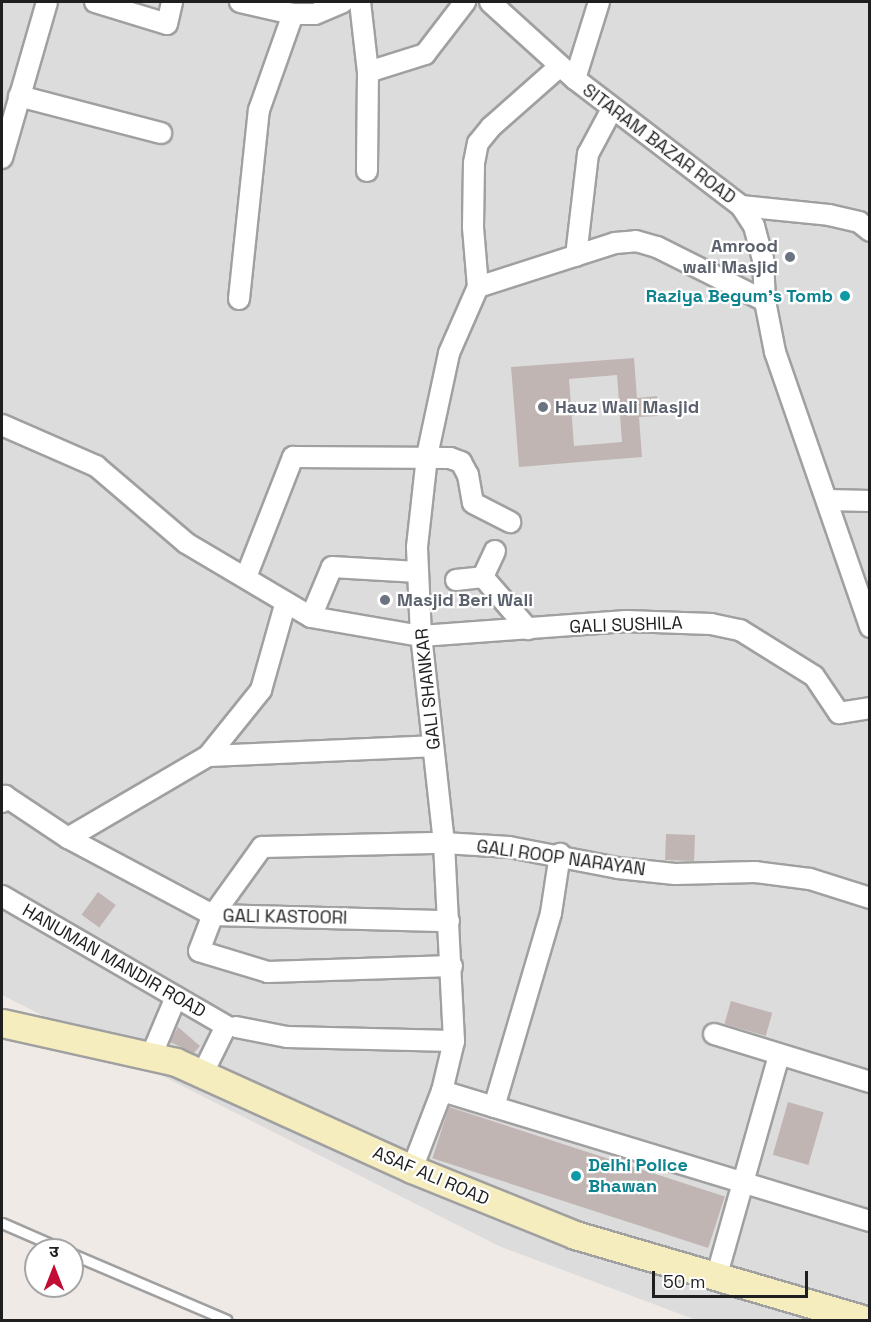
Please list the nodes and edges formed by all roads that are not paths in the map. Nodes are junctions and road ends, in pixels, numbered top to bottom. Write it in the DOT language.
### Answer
graph roads {
  1 [pos="48,2"];
  2 [pos="95,2"];
  3 [pos="172,2"];
  4 [pos="240,2"];
  5 [pos="343,2"];
  6 [pos="360,2"];
  7 [pos="465,2"];
  8 [pos="490,2"];
  9 [pos="599,2"];
  10 [pos="293,14"];
  11 [pos="368,72"];
  12 [pos="568,72"];
  13 [pos="19,96"];
  14 [pos="612,109"];
  15 [pos="161,133"];
  16 [pos="2,158"];
  17 [pos="367,171"];
  18 [pos="741,206"];
  19 [pos="870,231"];
  20 [pos="576,256"];
  21 [pos="478,287"];
  22 [pos="239,299"];
  23 [pos="765,301"];
  24 [pos="2,425"];
  25 [pos="427,456"];
  26 [pos="827,500"];
  27 [pos="870,501"];
  28 [pos="510,522"];
  29 [pos="495,552"];
  30 [pos="418,572"];
  31 [pos="246,577"];
  32 [pos="483,577"];
  33 [pos="456,580"];
  34 [pos="863,592"];
  35 [pos="285,605"];
  36 [pos="310,617"];
  37 [pos="870,627"];
  38 [pos="528,629"];
  39 [pos="421,636"];
  40 [pos="870,708"];
  41 [pos="433,746"];
  42 [pos="208,756"];
  43 [pos="2,802"];
  44 [pos="68,838"];
  45 [pos="444,843"];
  46 [pos="560,854"];
  47 [pos="2,896"];
  48 [pos="870,898"];
  49 [pos="213,915"];
  50 [pos="449,921"];
  51 [pos="452,966"];
  52 [pos="176,998"];
  53 [pos="2,1023"];
  54 [pos="231,1027"];
  55 [pos="714,1034"];
  56 [pos="2,1041"];
  57 [pos="454,1041"];
  58 [pos="152,1054"];
  59 [pos="779,1056"];
  60 [pos="202,1075"];
  61 [pos="870,1082"];
  62 [pos="442,1091"];
  63 [pos="494,1107"];
  64 [pos="412,1169"];
  65 [pos="744,1184"];
  66 [pos="870,1221"];
  67 [pos="2,1223"];
  68 [pos="36,1238"];
  69 [pos="84,1259"];
  70 [pos="716,1278"];
  71 [pos="227,1320"];
  72 [pos="804,1320"];
  73 [pos="866,1320"];
  1 -- 13 [label="street"];
  2 -- 3 [label="street"];
  4 -- 10 [label="street"];
  5 -- 10 [label="street"];
  6 -- 11 [label="street"];
  7 -- 11 [label="street"];
  8 -- 12 [label="street, SITARAM BAZAR ROAD"];
  9 -- 12 [label="street"];
  10 -- 22 [label="street"];
  11 -- 17 [label="street"];
  12 -- 14 [label="street, SITARAM BAZAR ROAD"];
  12 -- 21 [label="street"];
  13 -- 15 [label="street"];
  13 -- 16 [label="street"];
  14 -- 18 [label="street, SITARAM BAZAR ROAD"];
  14 -- 20 [label="street"];
  18 -- 19 [label="street"];
  18 -- 23 [label="street, SITARAM BAZAR ROAD"];
  20 -- 21 [label="street"];
  20 -- 23 [label="street"];
  21 -- 25 [label="street, GALI SHANKAR"];
  23 -- 26 [label="street, SITARAM BAZAR ROAD"];
  24 -- 31 [label="street, GALI SUSHILA"];
  25 -- 28 [label="street"];
  25 -- 30 [label="street, GALI SHANKAR"];
  25 -- 31 [label="street"];
  26 -- 27 [label="street"];
  26 -- 34 [label="street, SITARAM BAZAR ROAD"];
  29 -- 32 [label="street"];
  30 -- 36 [label="street"];
  30 -- 39 [label="street, GALI SHANKAR"];
  31 -- 35 [label="street, GALI SUSHILA"];
  32 -- 33 [label="street"];
  32 -- 38 [label="street"];
  34 -- 37 [label="street, SITARAM BAZAR ROAD"];
  35 -- 36 [label="street, GALI SUSHILA"];
  35 -- 42 [label="street"];
  36 -- 39 [label="street, GALI SUSHILA"];
  38 -- 39 [label="street, GALI SUSHILA"];
  38 -- 40 [label="street, GALI SUSHILA"];
  39 -- 41 [label="street, GALI SHANKAR"];
  41 -- 42 [label="street"];
  41 -- 45 [label="street, GALI SHANKAR"];
  42 -- 44 [label="street"];
  43 -- 44 [label="street, GALI KASTOORI"];
  44 -- 49 [label="street, GALI KASTOORI"];
  45 -- 46 [label="street, GALI ROOP NARAYAN"];
  45 -- 49 [label="street, GALI ROOP NARAYAN"];
  45 -- 50 [label="street, GALI SHANKAR"];
  46 -- 48 [label="street, GALI ROOP NARAYAN"];
  46 -- 63 [label="street"];
  47 -- 52 [label="street, HANUMAN MANDIR ROAD"];
  49 -- 50 [label="street, GALI KASTOORI"];
  49 -- 51 [label="street"];
  50 -- 51 [label="street, GALI SHANKAR"];
  51 -- 57 [label="street, GALI SHANKAR"];
  52 -- 54 [label="street, HANUMAN MANDIR ROAD"];
  52 -- 58 [label="street"];
  53 -- 58 [label="main road, ASAF ALI ROAD"];
  54 -- 57 [label="street, HANUMAN MANDIR ROAD"];
  54 -- 60 [label="street"];
  55 -- 59 [label="street"];
  56 -- 72 [label="main road, ASAF ALI ROAD"];
  57 -- 62 [label="street, GALI SHANKAR"];
  58 -- 60 [label="main road, ASAF ALI ROAD"];
  59 -- 61 [label="street"];
  59 -- 65 [label="street"];
  60 -- 64 [label="main road, ASAF ALI ROAD"];
  62 -- 63 [label="street"];
  62 -- 64 [label="street, GALI SHANKAR"];
  63 -- 65 [label="street"];
  64 -- 70 [label="main road, ASAF ALI ROAD"];
  65 -- 66 [label="street"];
  65 -- 70 [label="street"];
  67 -- 68 [label="lane"];
  69 -- 71 [label="lane"];
  70 -- 73 [label="main road, ASAF ALI ROAD"];
}
